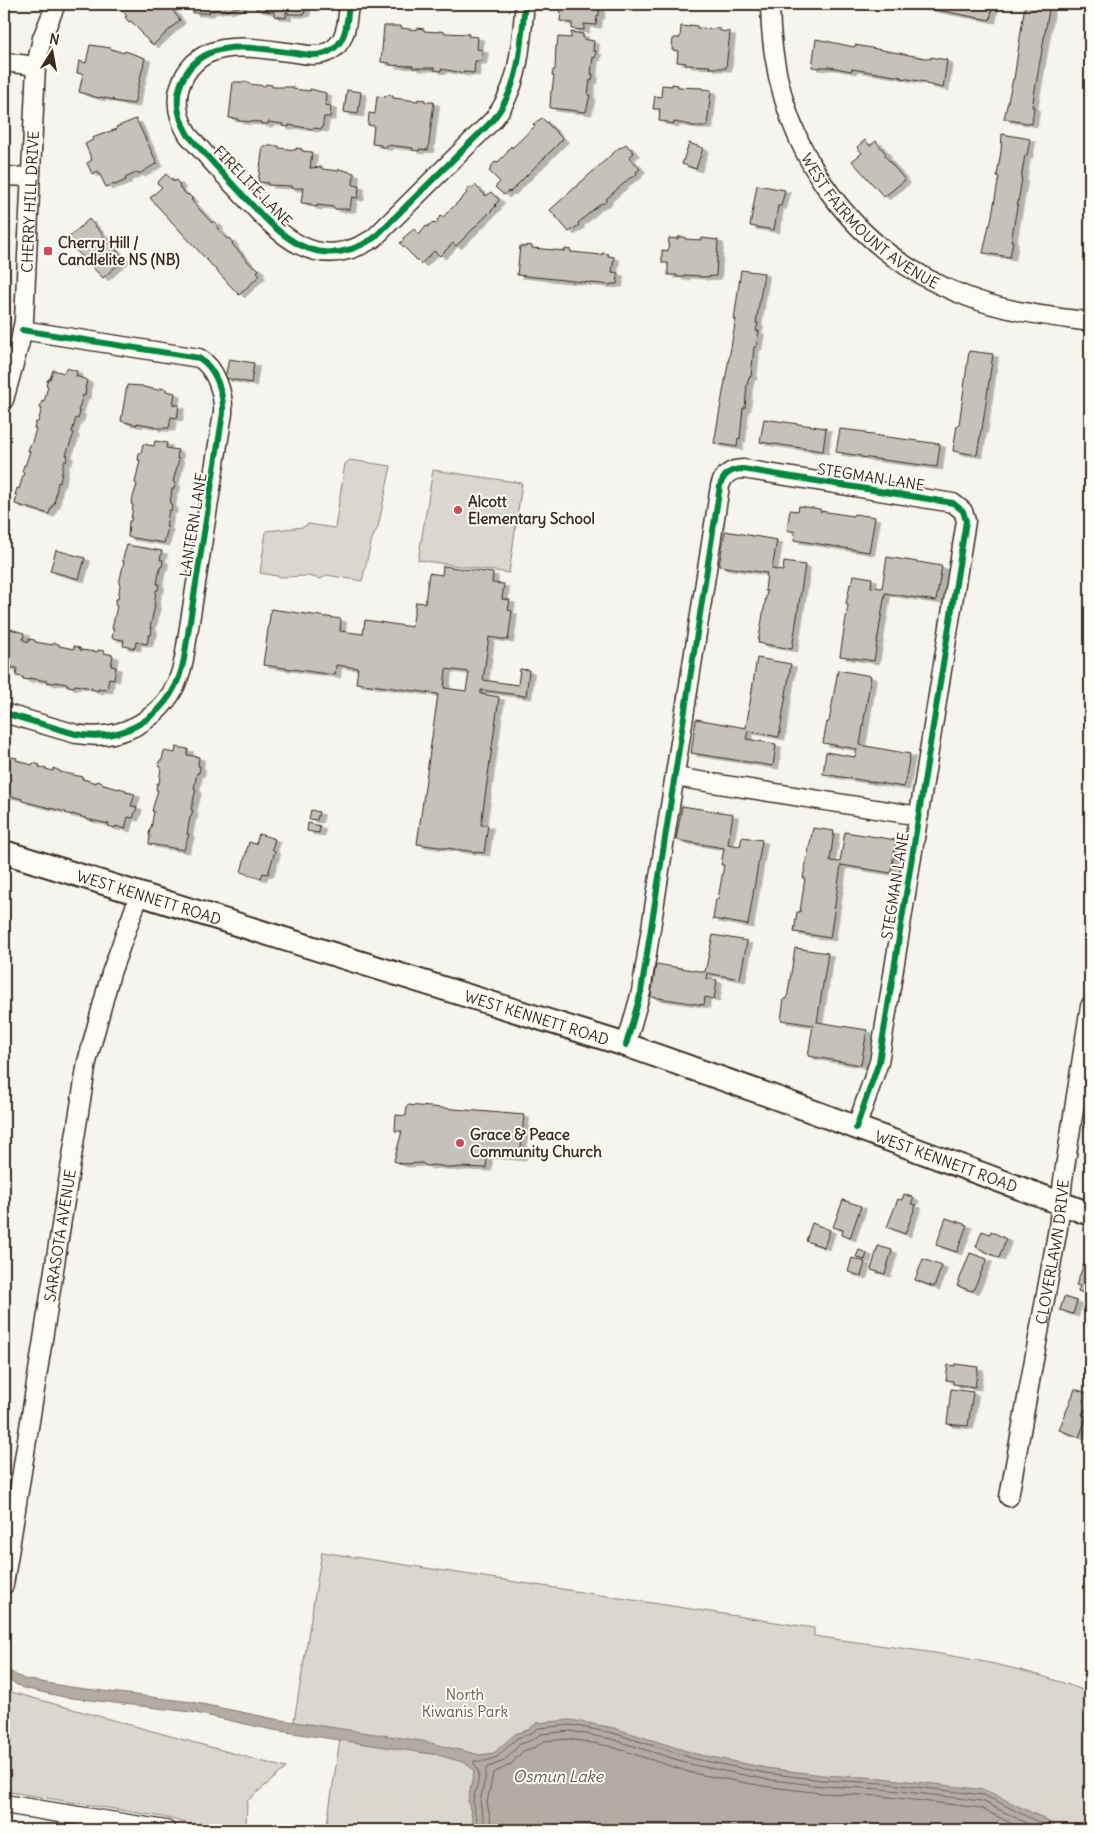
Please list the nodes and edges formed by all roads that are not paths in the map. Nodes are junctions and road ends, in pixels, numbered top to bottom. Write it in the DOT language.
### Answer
graph roads {
  1 [pos="56,4"];
  2 [pos="348,4"];
  3 [pos="525,4"];
  4 [pos="770,4"];
  5 [pos="4,62"];
  6 [pos="36,66"];
  7 [pos="4,176"];
  8 [pos="30,176"];
  9 [pos="1090,322"];
  10 [pos="22,330"];
  11 [pos="4,400"];
  12 [pos="4,713"];
  13 [pos="675,777"];
  14 [pos="919,816"];
  15 [pos="4,852"];
  16 [pos="140,893"];
  17 [pos="1090,1006"];
  18 [pos="626,1044"];
  19 [pos="856,1128"];
  20 [pos="1060,1203"];
  21 [pos="1090,1214"];
  22 [pos="1009,1496"];
  23 [pos="4,1585"];
  24 [pos="4,1804"];
  25 [pos="166,1830"];
  1 -- 6 [label="street, CHERRY HILL DRIVE"];
  2 -- 3 [label="street, FIRELITE LANE"];
  4 -- 9 [label="street, WEST FAIRMOUNT AVENUE"];
  5 -- 6 [label="street"];
  6 -- 8 [label="street, CHERRY HILL DRIVE"];
  7 -- 8 [label="street"];
  8 -- 10 [label="street, CHERRY HILL DRIVE"];
  10 -- 11 [label="street, CHERRY HILL DRIVE"];
  10 -- 12 [label="street, LANTERN LANE"];
  13 -- 14 [label="street, STEGMAN LANE"];
  13 -- 14 [label="street, STEGMAN LANE"];
  13 -- 18 [label="street, STEGMAN LANE"];
  14 -- 19 [label="street, STEGMAN LANE"];
  15 -- 16 [label="street, WEST KENNETT ROAD"];
  16 -- 18 [label="street, WEST KENNETT ROAD"];
  16 -- 23 [label="street, SARASOTA AVENUE"];
  17 -- 20 [label="street, CLOVERLAWN DRIVE"];
  18 -- 19 [label="street, WEST KENNETT ROAD"];
  19 -- 20 [label="street, WEST KENNETT ROAD"];
  20 -- 21 [label="street, WEST KENNETT ROAD"];
  20 -- 22 [label="street, CLOVERLAWN DRIVE"];
  24 -- 25 [label="street"];
}
